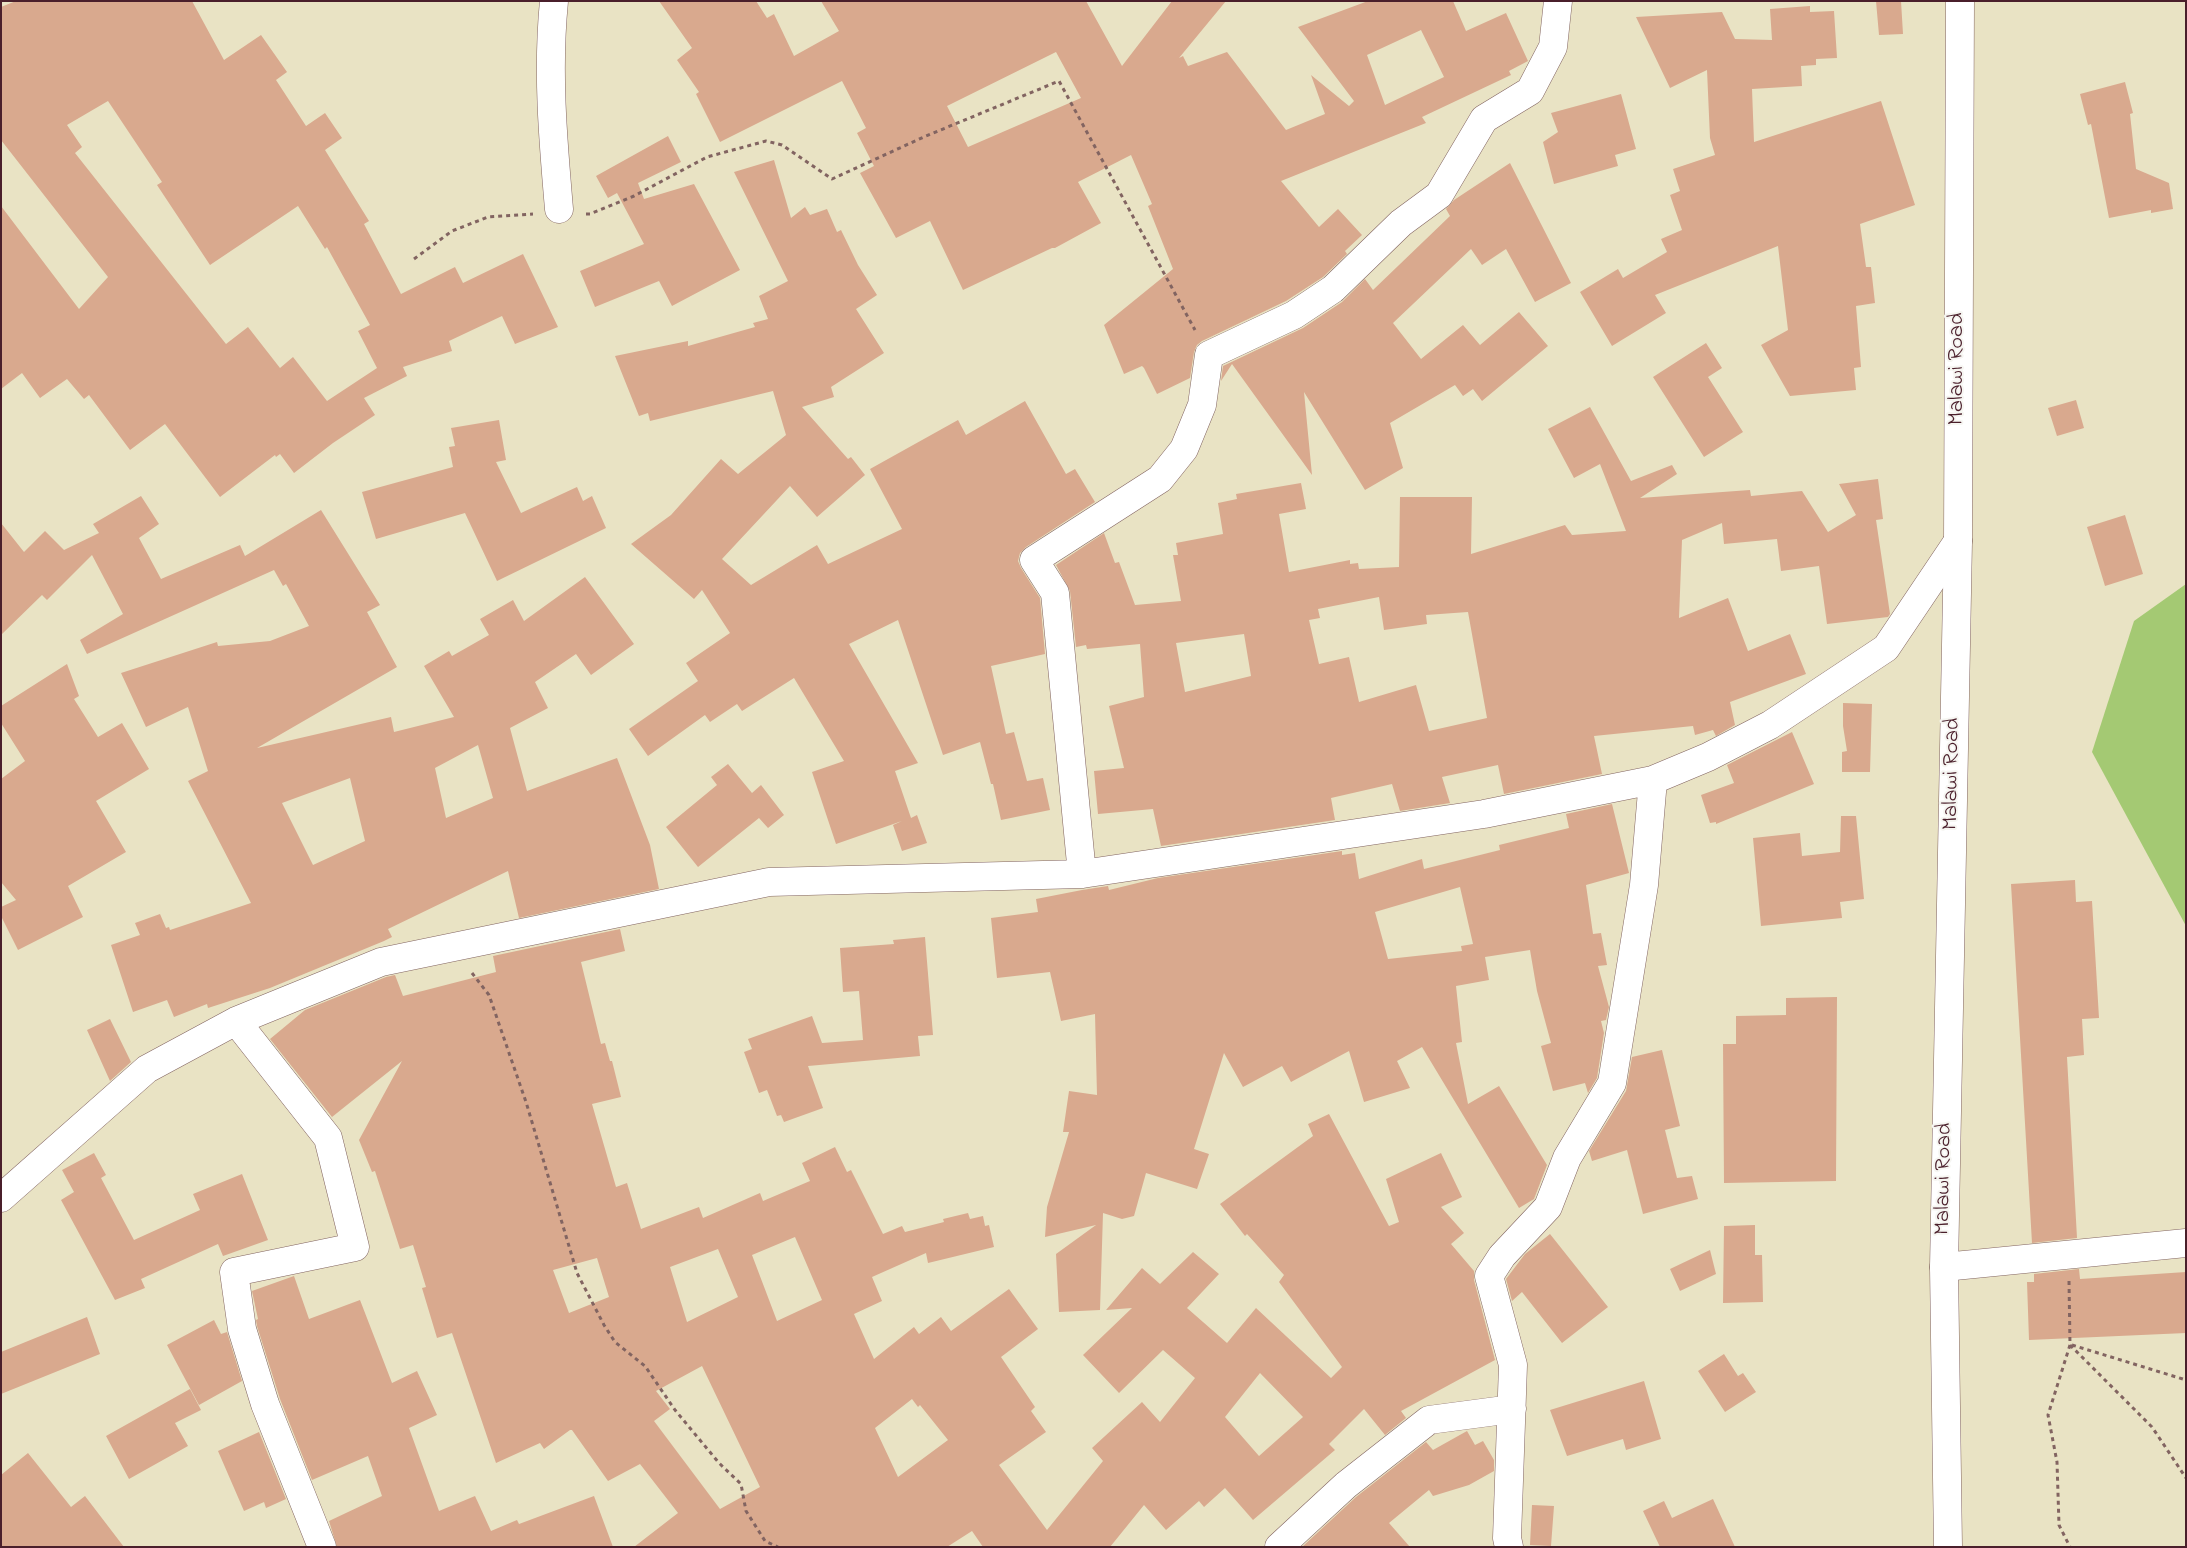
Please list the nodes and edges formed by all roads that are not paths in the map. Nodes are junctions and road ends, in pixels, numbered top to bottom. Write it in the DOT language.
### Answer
graph roads {
  1 [pos="554,1"];
  2 [pos="1558,1"];
  3 [pos="1960,1"];
  4 [pos="559,209"];
  5 [pos="1958,541"];
  6 [pos="1653,780"];
  7 [pos="1082,874"];
  8 [pos="236,1021"];
  9 [pos="1,1198"];
  10 [pos="2186,1243"];
  11 [pos="1944,1268"];
  12 [pos="1512,1409"];
  13 [pos="322,1547"];
  14 [pos="1279,1547"];
  15 [pos="1509,1547"];
  16 [pos="1948,1547"];
  1 -- 4 [label="street"];
  2 -- 7 [label="street"];
  3 -- 5 [label="street, Malawi Road"];
  5 -- 6 [label="street"];
  5 -- 11 [label="street, Malawi Road"];
  6 -- 7 [label="street"];
  6 -- 12 [label="street"];
  7 -- 8 [label="street"];
  8 -- 9 [label="street"];
  8 -- 13 [label="street"];
  10 -- 11 [label="street"];
  11 -- 16 [label="street, Malawi Road"];
  12 -- 14 [label="street"];
  12 -- 15 [label="street"];
}
